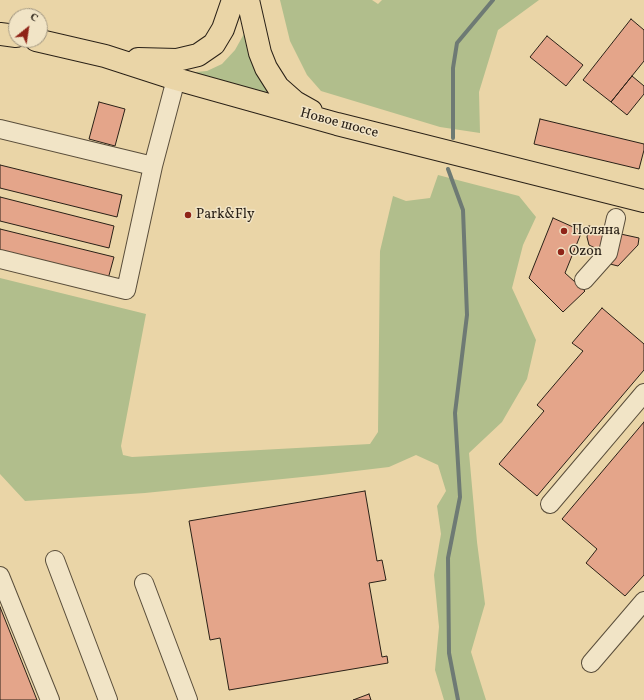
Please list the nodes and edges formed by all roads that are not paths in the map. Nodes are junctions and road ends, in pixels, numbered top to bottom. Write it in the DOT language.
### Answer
graph roads {
  1 [pos="233,0"];
  2 [pos="248,0"];
  3 [pos="48,43"];
  4 [pos="105,56"];
  5 [pos="176,79"];
  6 [pos="337,124"];
  7 [pos="0,129"];
  8 [pos="153,166"];
  9 [pos="644,201"];
  10 [pos="616,218"];
  11 [pos="0,259"];
  12 [pos="584,280"];
  13 [pos="644,393"];
  14 [pos="550,504"];
  15 [pos="55,560"];
  16 [pos="0,576"];
  17 [pos="144,583"];
  18 [pos="644,601"];
  19 [pos="591,663"];
  20 [pos="50,700"];
  21 [pos="108,700"];
  22 [pos="188,700"];
  1 -- 4 [label="main road"];
  2 -- 6 [label="main road"];
  3 -- 4 [label="main road, Новое шоссе"];
  4 -- 5 [label="main road, Новое шоссе"];
  5 -- 6 [label="main road, Новое шоссе"];
  5 -- 8 [label="lane"];
  6 -- 9 [label="main road, Новое шоссе"];
  7 -- 8 [label="lane"];
  8 -- 11 [label="lane"];
  10 -- 12 [label="lane"];
  13 -- 14 [label="lane"];
  15 -- 21 [label="lane"];
  16 -- 20 [label="lane"];
  17 -- 22 [label="lane"];
  18 -- 19 [label="lane"];
}
